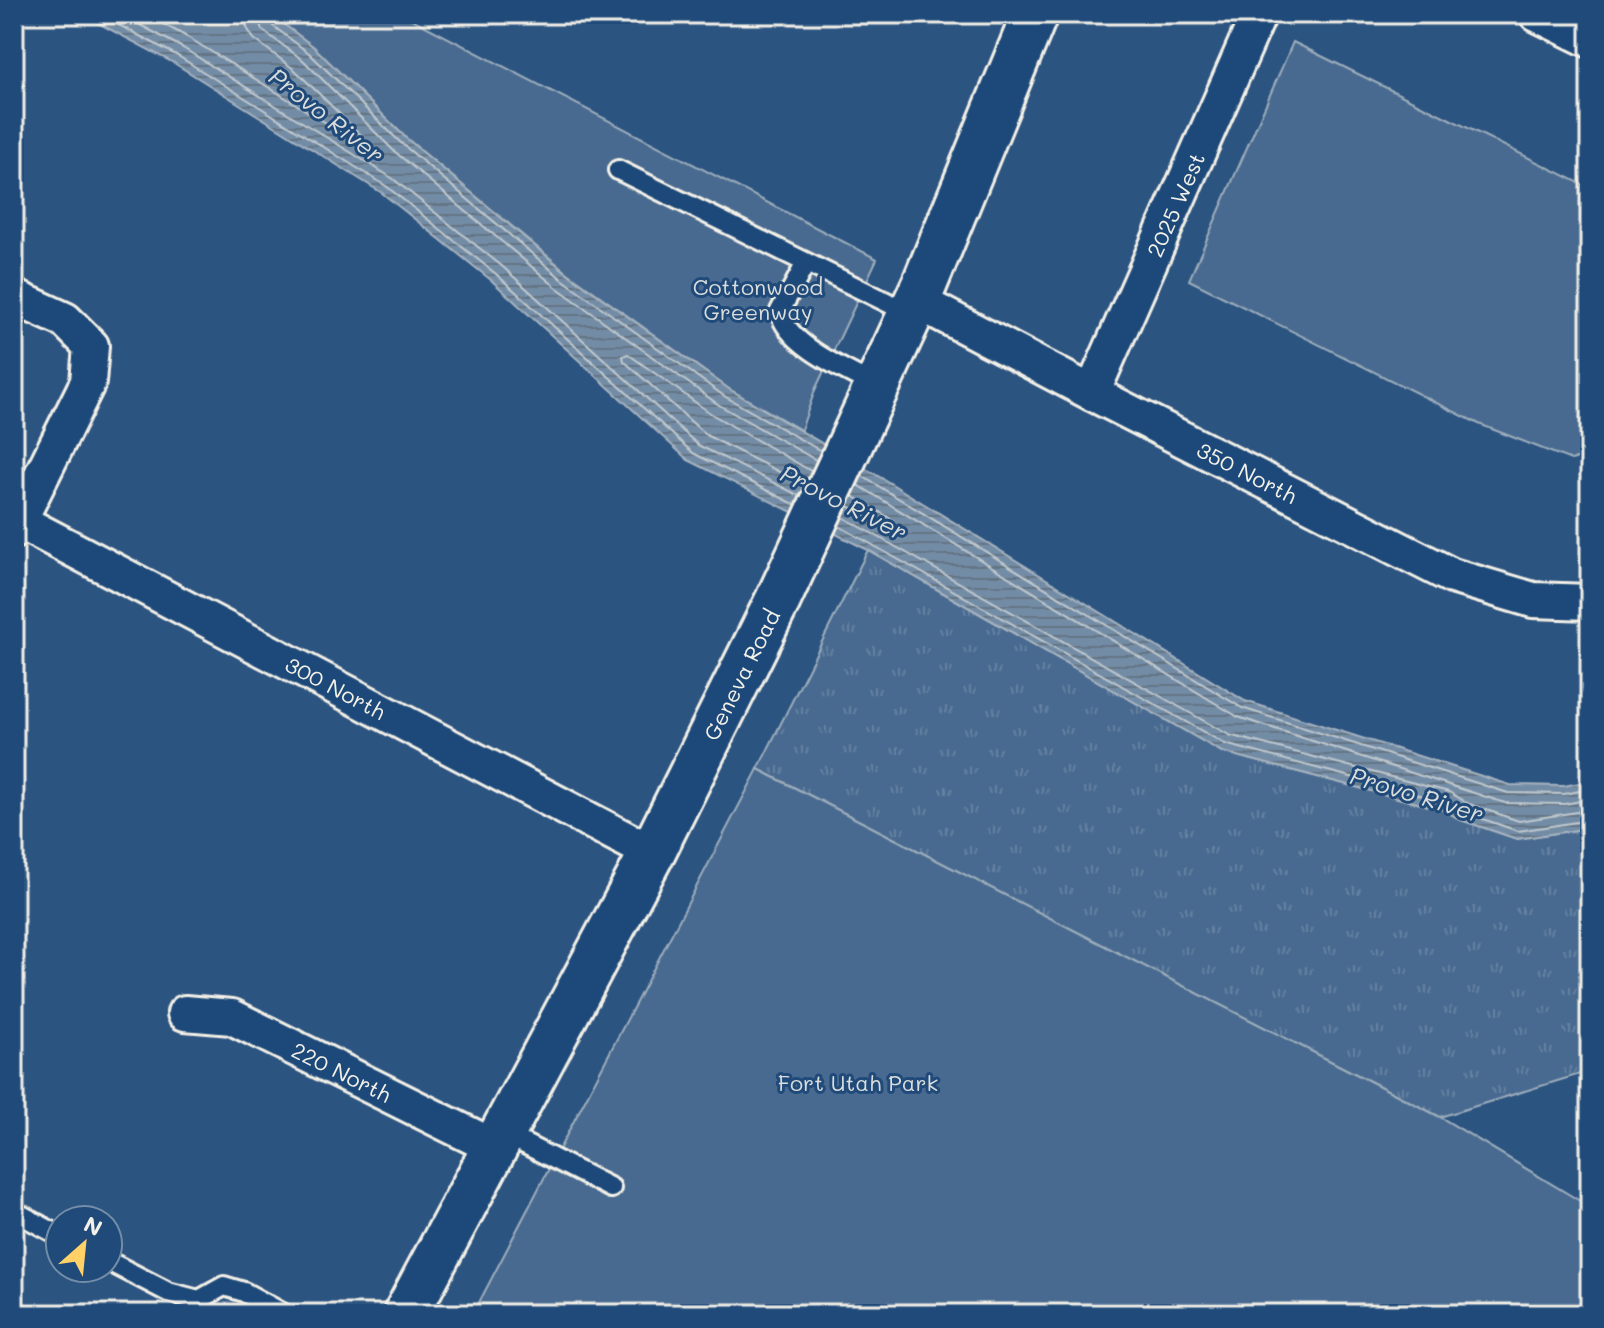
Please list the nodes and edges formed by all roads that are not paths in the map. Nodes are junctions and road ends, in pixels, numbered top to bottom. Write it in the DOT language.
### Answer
graph roads {
  1 [pos="1035,14"];
  2 [pos="1259,14"];
  3 [pos="1537,14"];
  4 [pos="1590,40"];
  5 [pos="618,170"];
  6 [pos="806,263"];
  7 [pos="14,297"];
  8 [pos="914,307"];
  9 [pos="875,392"];
  10 [pos="1092,393"];
  11 [pos="16,526"];
  12 [pos="1590,602"];
  13 [pos="652,853"];
  14 [pos="185,1013"];
  15 [pos="497,1140"];
  16 [pos="611,1188"];
  17 [pos="14,1211"];
  18 [pos="44,1227"];
  19 [pos="124,1269"];
  20 [pos="284,1314"];
  21 [pos="406,1314"];
  1 -- 8 [label="main road, Geneva Road"];
  2 -- 10 [label="street, 2025 West"];
  3 -- 4 [label="street"];
  5 -- 6 [label="lane"];
  6 -- 8 [label="lane"];
  6 -- 9 [label="lane"];
  7 -- 11 [label="street"];
  8 -- 9 [label="main road, Geneva Road"];
  8 -- 10 [label="street, 350 North"];
  9 -- 13 [label="main road, Geneva Road"];
  10 -- 12 [label="street, 350 North"];
  11 -- 13 [label="street, 300 North"];
  13 -- 15 [label="main road, Geneva Road"];
  14 -- 15 [label="street, 220 North"];
  15 -- 16 [label="lane"];
  15 -- 21 [label="main road, Geneva Road"];
  17 -- 18 [label="lane"];
  19 -- 20 [label="lane"];
}
